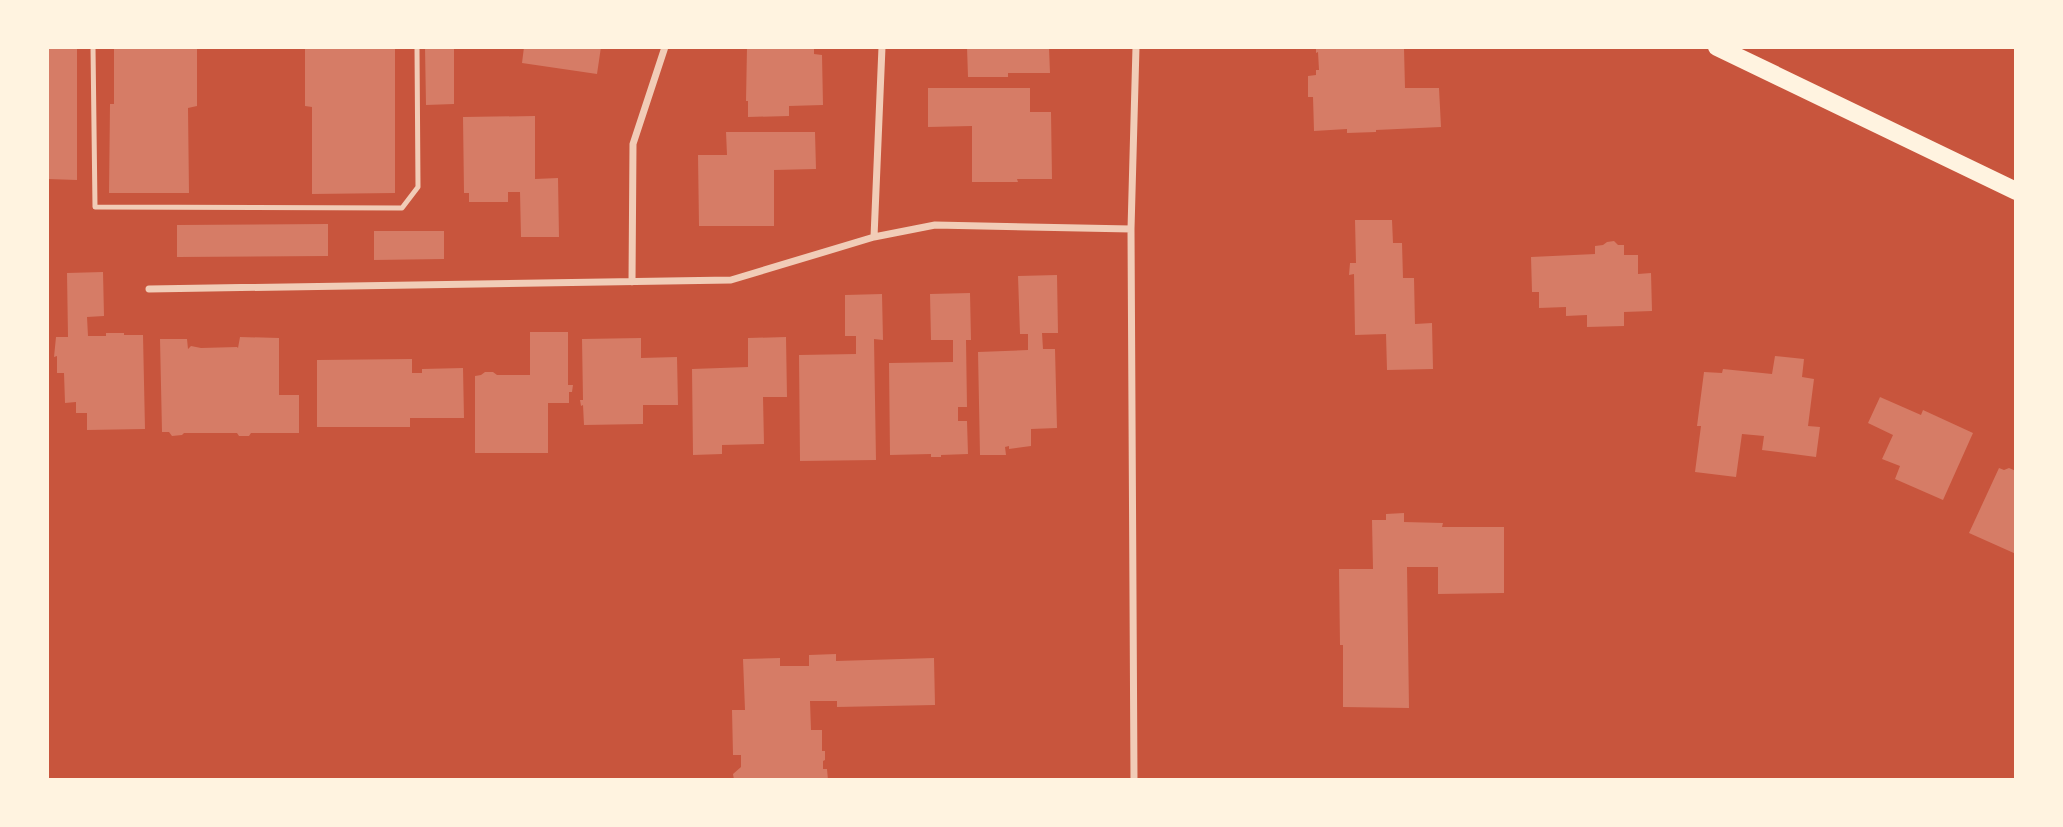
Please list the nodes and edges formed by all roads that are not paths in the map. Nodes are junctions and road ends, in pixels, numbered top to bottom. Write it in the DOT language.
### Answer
graph roads {
  1 [pos="93,47"];
  2 [pos="417,47"];
  3 [pos="665,47"];
  4 [pos="882,47"];
  5 [pos="1136,47"];
  6 [pos="1717,47"];
  7 [pos="2016,191"];
  8 [pos="1131,229"];
  9 [pos="874,237"];
  10 [pos="632,282"];
  11 [pos="149,289"];
  12 [pos="1134,780"];
  1 -- 2 [label="lane"];
  3 -- 10 [label="street"];
  4 -- 9 [label="street"];
  5 -- 8 [label="street"];
  6 -- 7 [label="main road"];
  8 -- 9 [label="street"];
  8 -- 12 [label="street"];
  9 -- 10 [label="street"];
  10 -- 11 [label="street"];
}
